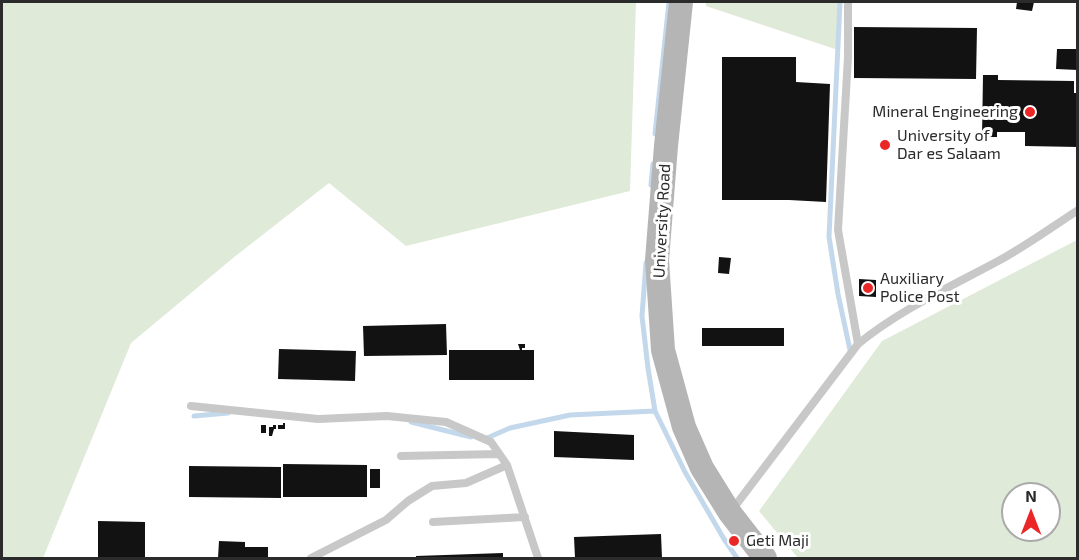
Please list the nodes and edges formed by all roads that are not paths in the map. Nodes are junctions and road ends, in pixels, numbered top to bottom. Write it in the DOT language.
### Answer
graph roads {
  1 [pos="681,2"];
  2 [pos="848,2"];
  3 [pos="1077,210"];
  4 [pos="858,344"];
  5 [pos="191,406"];
  6 [pos="499,453"];
  7 [pos="401,456"];
  8 [pos="507,465"];
  9 [pos="730,513"];
  10 [pos="525,517"];
  11 [pos="433,522"];
  12 [pos="311,558"];
  13 [pos="538,558"];
  14 [pos="765,558"];
  1 -- 9 [label="street, University Road"];
  2 -- 4 [label="lane"];
  3 -- 4 [label="lane"];
  4 -- 9 [label="lane"];
  5 -- 6 [label="lane"];
  6 -- 7 [label="lane"];
  6 -- 8 [label="lane"];
  8 -- 10 [label="lane"];
  8 -- 12 [label="lane"];
  9 -- 14 [label="street, University Road"];
  10 -- 11 [label="lane"];
  10 -- 13 [label="lane"];
}
